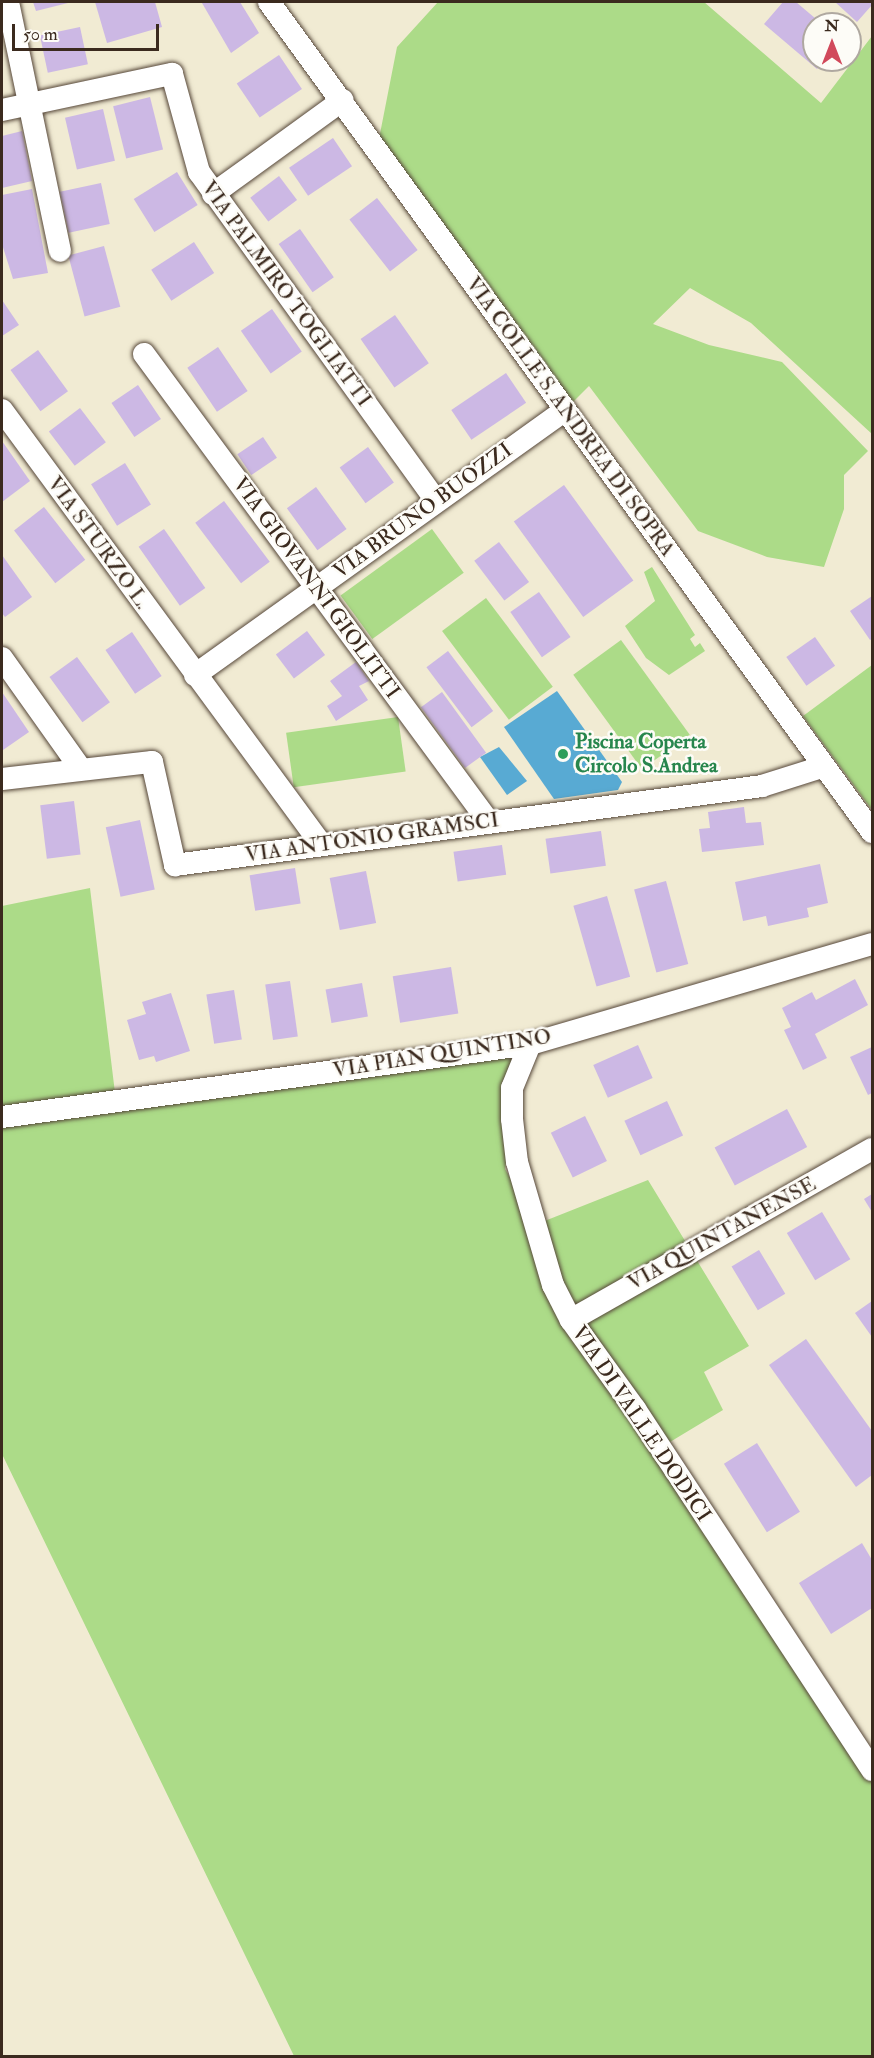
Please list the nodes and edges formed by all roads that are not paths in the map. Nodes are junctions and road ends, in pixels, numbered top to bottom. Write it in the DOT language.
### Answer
graph roads {
  1 [pos="8,2"];
  2 [pos="269,2"];
  3 [pos="343,100"];
  4 [pos="29,104"];
  5 [pos="2,110"];
  6 [pos="213,194"];
  7 [pos="60,251"];
  8 [pos="144,354"];
  9 [pos="2,411"];
  10 [pos="564,411"];
  11 [pos="435,499"];
  12 [pos="316,590"];
  13 [pos="2,658"];
  14 [pos="195,675"];
  15 [pos="822,767"];
  16 [pos="81,769"];
  17 [pos="2,779"];
  18 [pos="489,822"];
  19 [pos="873,832"];
  20 [pos="321,844"];
  21 [pos="873,944"];
  22 [pos="531,1044"];
  23 [pos="2,1117"];
  24 [pos="873,1149"];
  25 [pos="571,1320"];
  26 [pos="873,1770"];
  1 -- 4 [label="street"];
  2 -- 3 [label="street, VIA COLLE S. ANDREA DI SOPRA"];
  3 -- 6 [label="street"];
  3 -- 10 [label="street, VIA COLLE S. ANDREA DI SOPRA"];
  4 -- 5 [label="street"];
  4 -- 6 [label="street, VIA PALMIRO TOGLIATTI"];
  4 -- 7 [label="street"];
  6 -- 11 [label="street, VIA PALMIRO TOGLIATTI"];
  8 -- 12 [label="street, VIA GIOVANNI GIOLITTI"];
  9 -- 14 [label="street, VIA STURZO L."];
  10 -- 11 [label="street, VIA BRUNO BUOZZI"];
  10 -- 15 [label="street, VIA COLLE S. ANDREA DI SOPRA"];
  11 -- 12 [label="street, VIA BRUNO BUOZZI"];
  12 -- 14 [label="street, VIA BRUNO BUOZZI"];
  12 -- 18 [label="street, VIA GIOVANNI GIOLITTI"];
  13 -- 16 [label="street"];
  14 -- 20 [label="street, VIA STURZO L."];
  15 -- 18 [label="street, VIA ANTONIO GRAMSCI"];
  15 -- 19 [label="street, VIA COLLE S. ANDREA DI SOPRA"];
  16 -- 17 [label="street, VIA ANTONIO GRAMSCI"];
  16 -- 20 [label="street, VIA ANTONIO GRAMSCI"];
  18 -- 20 [label="street, VIA ANTONIO GRAMSCI"];
  21 -- 22 [label="street, VIA PIAN QUINTINO"];
  22 -- 23 [label="street, VIA PIAN QUINTINO"];
  22 -- 25 [label="street, VIA DI VALLE DODICI"];
  24 -- 25 [label="street, VIA QUINTANENSE"];
  25 -- 26 [label="street, VIA DI VALLE DODICI"];
}
